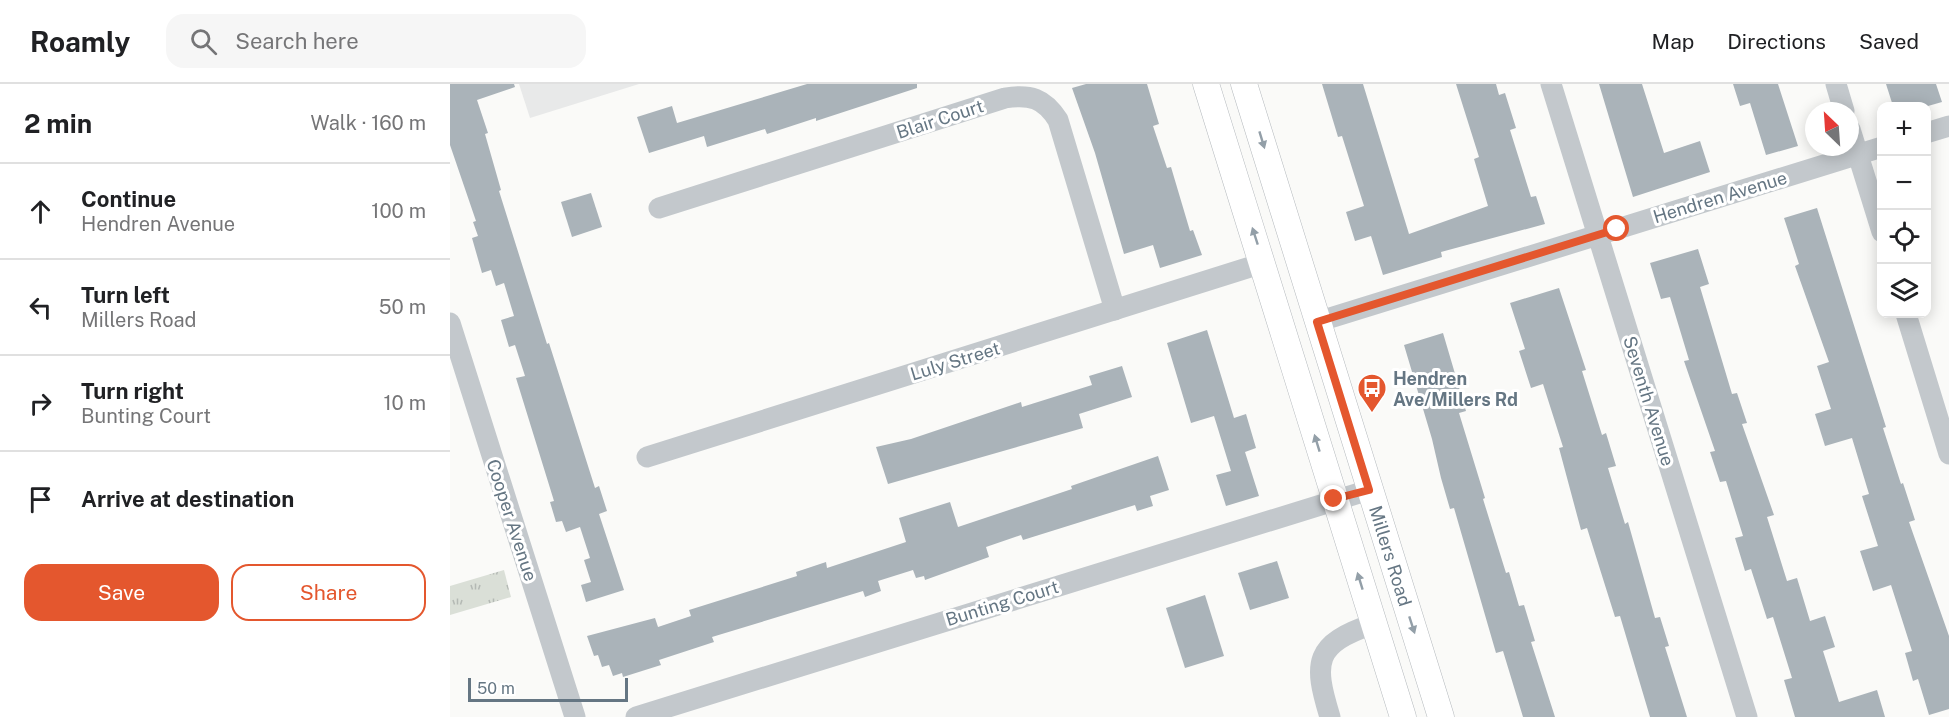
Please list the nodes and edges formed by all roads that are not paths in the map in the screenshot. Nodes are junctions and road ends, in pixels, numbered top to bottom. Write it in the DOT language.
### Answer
graph roads {
  1 [pos="1206,84"];
  2 [pos="1244,84"];
  3 [pos="1551,84"];
  4 [pos="1836,84"];
  5 [pos="1841,102"];
  6 [pos="1949,126"];
  7 [pos="1931,131"];
  8 [pos="1877,148"];
  9 [pos="1859,154"];
  10 [pos="1852,156"];
  11 [pos="1859,156"];
  12 [pos="659,208"];
  13 [pos="1877,218"];
  14 [pos="1597,235"];
  15 [pos="1263,263"];
  16 [pos="1115,310"];
  17 [pos="1907,318"];
  18 [pos="1317,322"];
  19 [pos="450,323"];
  20 [pos="1949,454"];
  21 [pos="647,457"];
  22 [pos="1369,490"];
  23 [pos="1334,499"];
  24 [pos="1373,624"];
  25 [pos="574,717"];
  26 [pos="636,717"];
  27 [pos="1330,717"];
  28 [pos="1402,717"];
  29 [pos="1441,717"];
  30 [pos="1748,717"];
  15 -- 1 [label="main road, Millers Road, one-way"];
  2 -- 18 [label="main road, Millers Road, one-way"];
  3 -- 14 [label="street, Seventh Avenue"];
  4 -- 5 [label="street"];
  6 -- 7 [label="street"];
  8 -- 9 [label="street, Hendren Avenue"];
  10 -- 14 [label="street, Hendren Avenue"];
  11 -- 13 [label="street"];
  12 -- 16 [label="street, Blair Court"];
  14 -- 18 [label="street, Hendren Avenue"];
  14 -- 30 [label="street, Seventh Avenue"];
  15 -- 16 [label="street, Luly Street"];
  23 -- 15 [label="main road, Millers Road, one-way"];
  16 -- 21 [label="street, Luly Street"];
  17 -- 20 [label="street"];
  18 -- 22 [label="main road, Millers Road"];
  19 -- 25 [label="street, Cooper Avenue"];
  22 -- 23 [label="street, Bunting Court"];
  22 -- 29 [label="main road, Millers Road, one-way"];
  24 -- 23 [label="main road, Millers Road, one-way"];
  23 -- 26 [label="street, Bunting Court"];
  24 -- 27 [label="street"];
  24 -- 28 [label="main road, Millers Road"];
}
